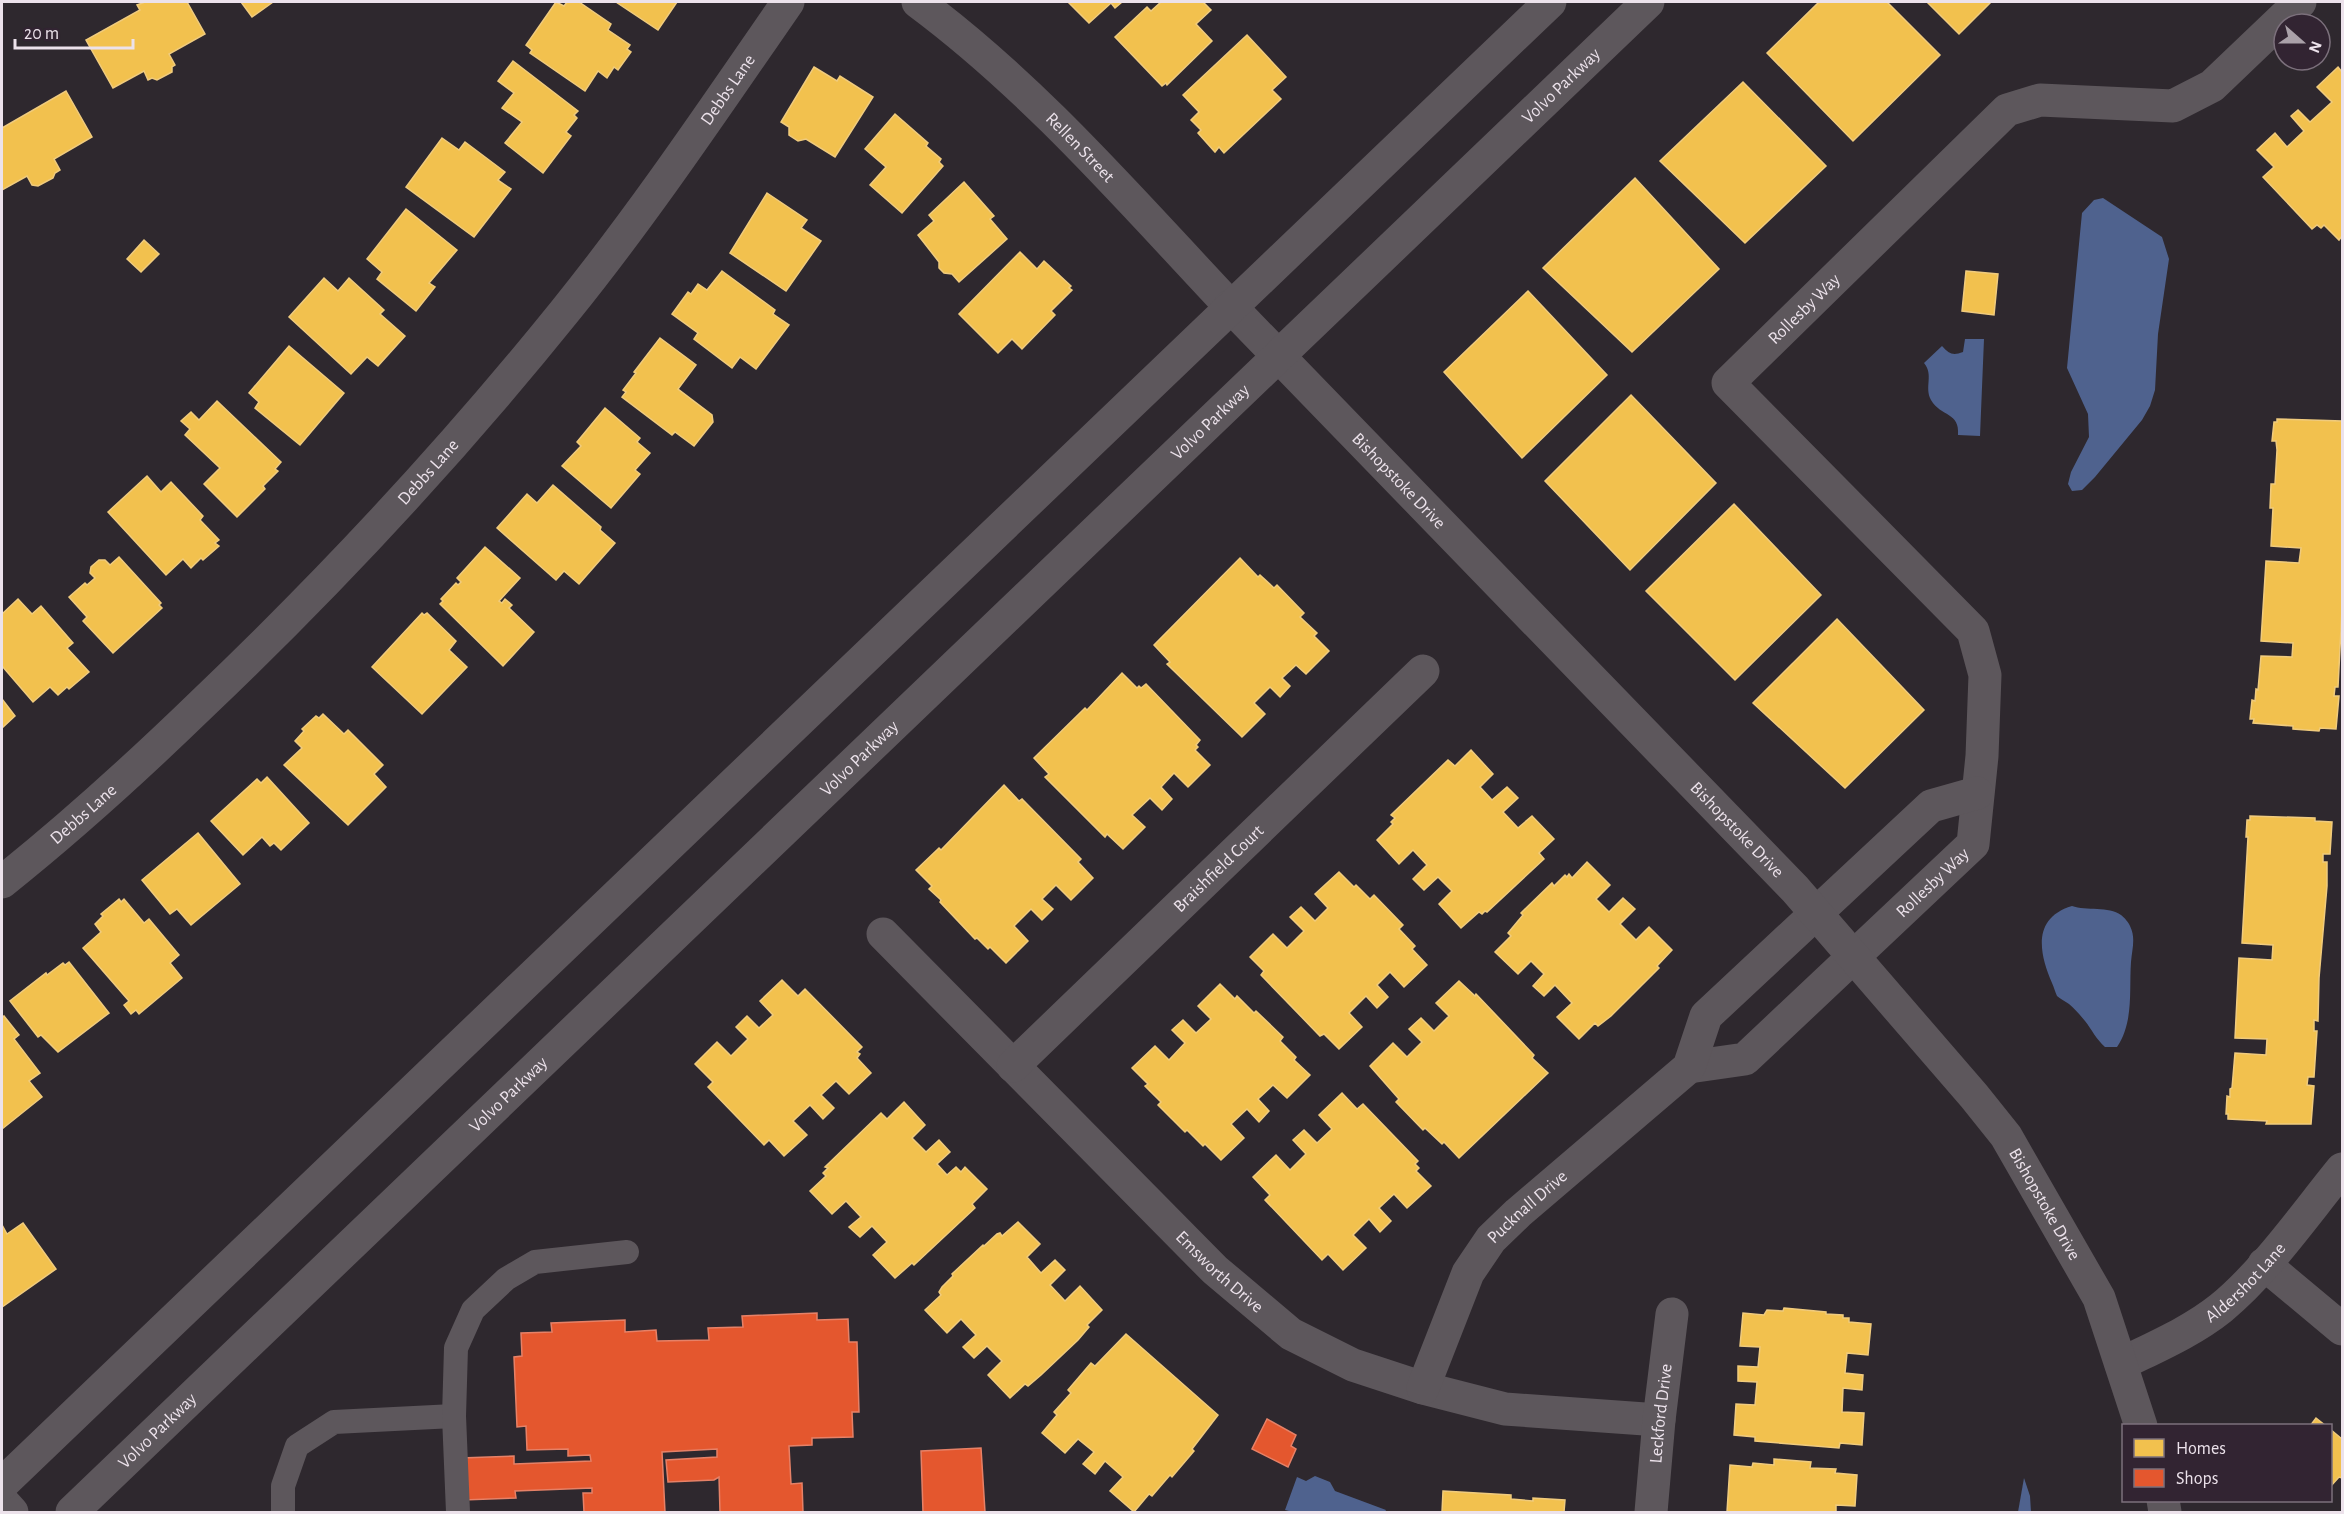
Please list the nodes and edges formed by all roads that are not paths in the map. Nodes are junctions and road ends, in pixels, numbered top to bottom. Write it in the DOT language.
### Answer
graph roads {
  1 [pos="788,2"];
  2 [pos="918,2"];
  3 [pos="1550,2"];
  4 [pos="1648,2"];
  5 [pos="2300,2"];
  6 [pos="1230,306"];
  7 [pos="1278,357"];
  8 [pos="1423,671"];
  9 [pos="1977,793"];
  10 [pos="2,882"];
  11 [pos="1816,913"];
  12 [pos="883,934"];
  13 [pos="1854,956"];
  14 [pos="1013,1066"];
  15 [pos="1689,1067"];
  16 [pos="2343,1169"];
  17 [pos="627,1252"];
  18 [pos="2264,1264"];
  19 [pos="1672,1314"];
  20 [pos="2343,1329"];
  21 [pos="2121,1364"];
  22 [pos="1424,1388"];
  23 [pos="454,1416"];
  24 [pos="1659,1420"];
  25 [pos="2141,1424"];
  26 [pos="2,1484"];
  27 [pos="2,1501"];
  28 [pos="12,1512"];
  29 [pos="72,1512"];
  30 [pos="283,1512"];
  31 [pos="458,1512"];
  32 [pos="1651,1512"];
  1 -- 10 [label="street, Debbs Lane"];
  2 -- 6 [label="street, Rellen Street"];
  3 -- 6 [label="street"];
  4 -- 7 [label="street, Volvo Parkway"];
  5 -- 9 [label="street, Rollesby Way"];
  6 -- 7 [label="street, Bishopstoke Drive"];
  6 -- 26 [label="street"];
  7 -- 11 [label="street, Bishopstoke Drive"];
  7 -- 29 [label="street, Volvo Parkway"];
  8 -- 14 [label="street, Braishfield Court"];
  9 -- 11 [label="street"];
  9 -- 13 [label="street, Rollesby Way"];
  11 -- 13 [label="street, Bishopstoke Drive"];
  11 -- 15 [label="street"];
  12 -- 14 [label="street, Emsworth Drive"];
  13 -- 15 [label="street"];
  13 -- 21 [label="street, Bishopstoke Drive"];
  14 -- 22 [label="street, Emsworth Drive"];
  15 -- 22 [label="street, Pucknall Drive"];
  16 -- 18 [label="street, Aldershot Lane"];
  17 -- 23 [label="lane"];
  18 -- 20 [label="street"];
  18 -- 21 [label="street, Aldershot Lane"];
  19 -- 24 [label="street, Leckford Drive"];
  21 -- 25 [label="street, Bishopstoke Drive"];
  22 -- 24 [label="street, Emsworth Drive"];
  23 -- 30 [label="lane"];
  23 -- 31 [label="lane"];
  24 -- 32 [label="street, Leckford Drive"];
  27 -- 28 [label="street"];
}
